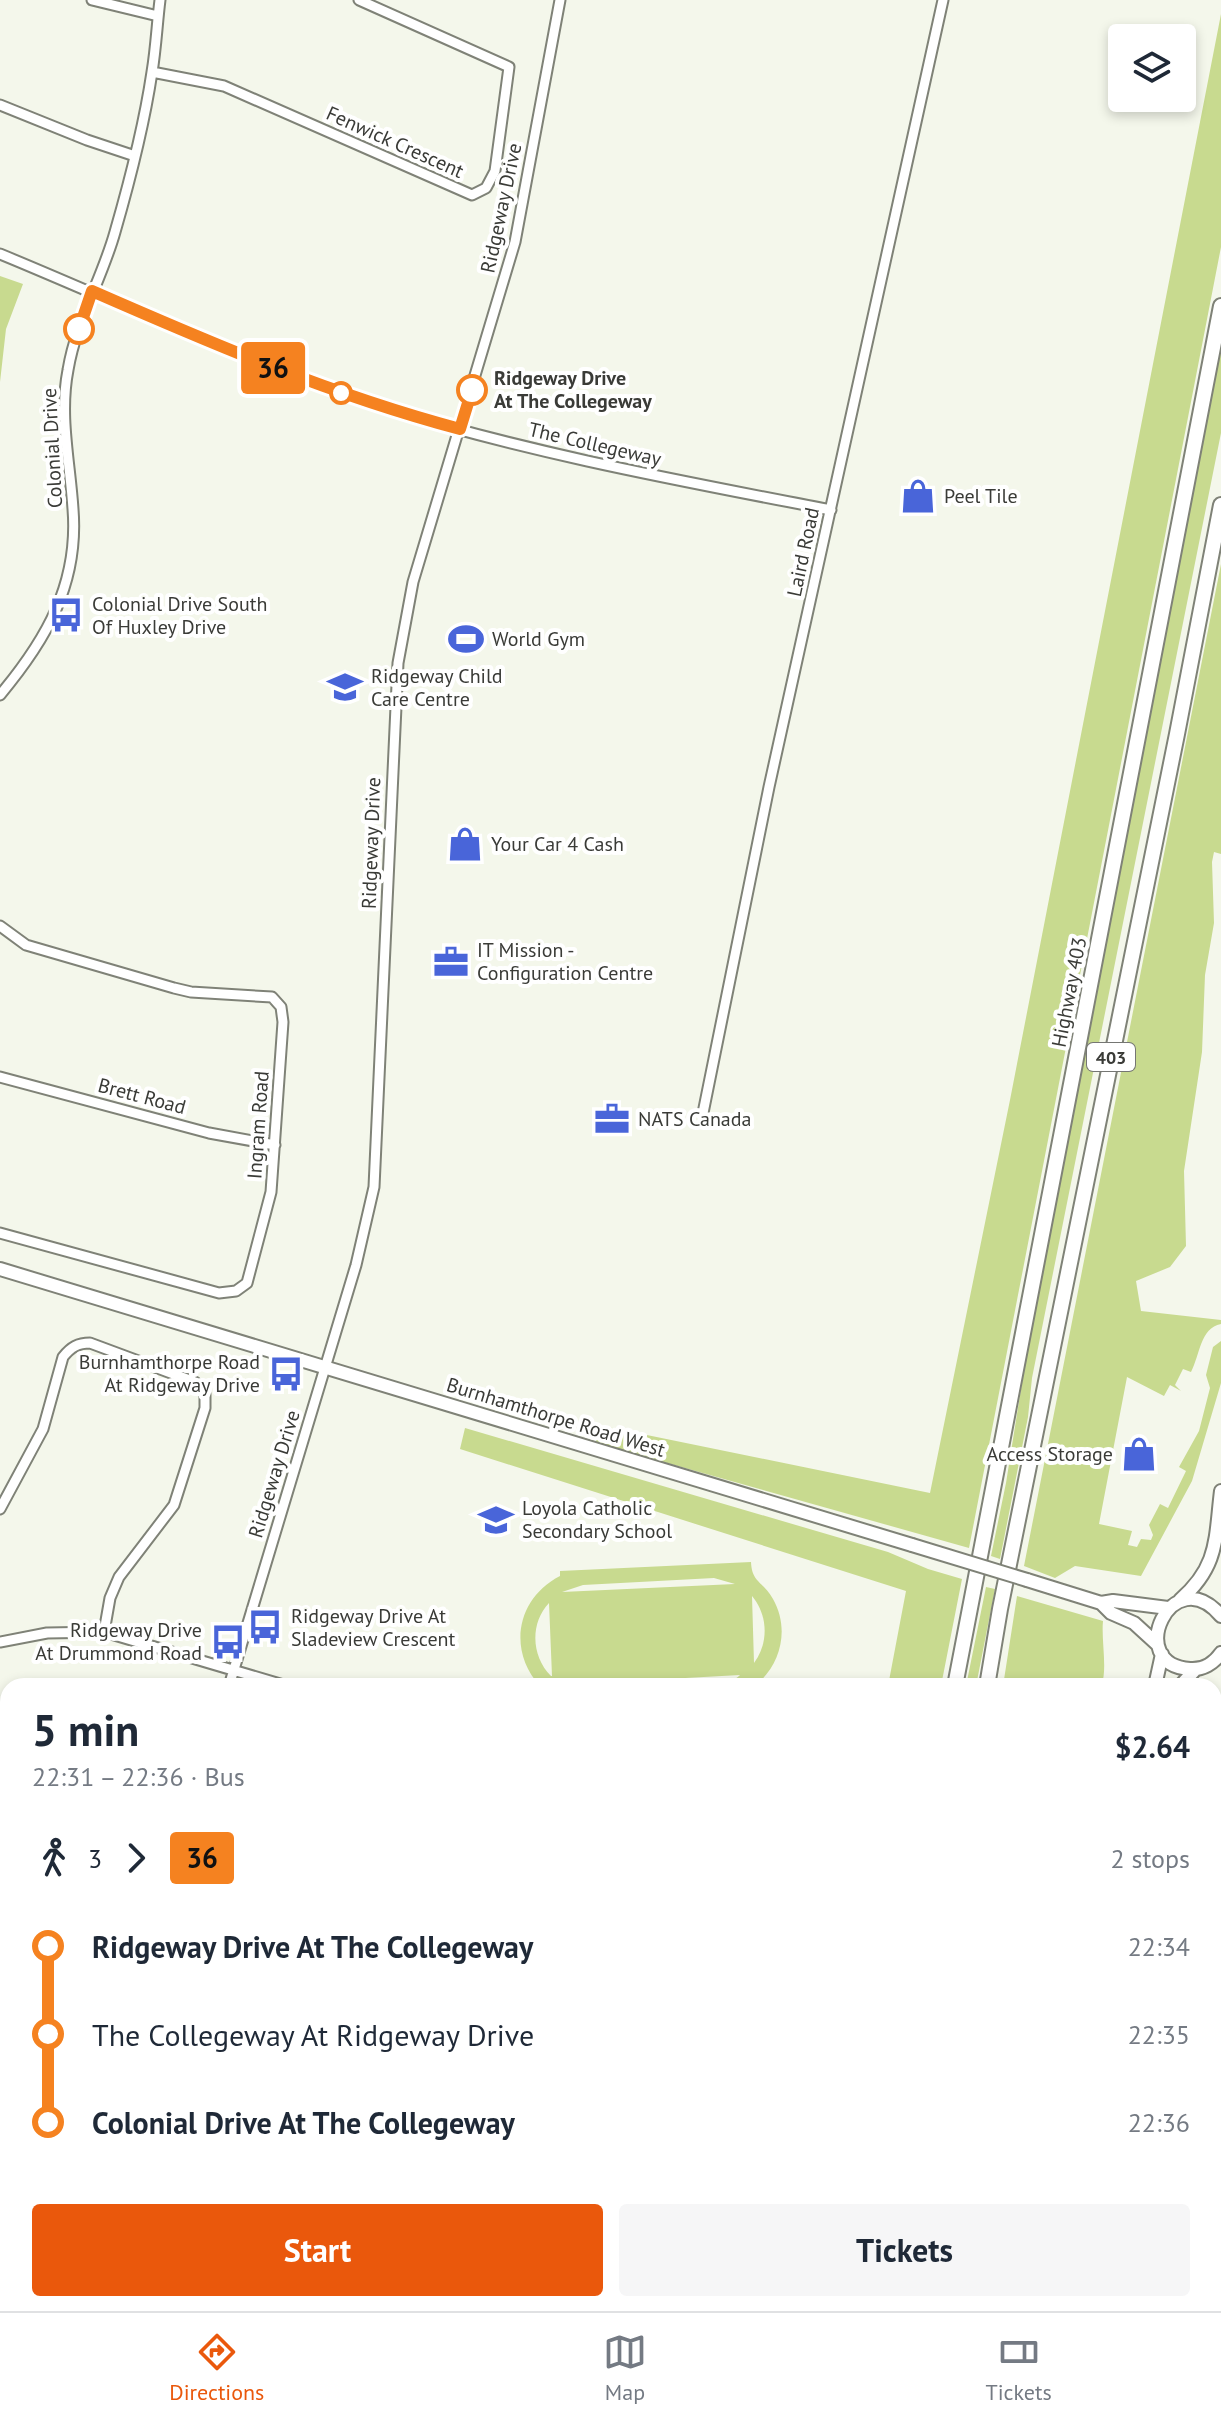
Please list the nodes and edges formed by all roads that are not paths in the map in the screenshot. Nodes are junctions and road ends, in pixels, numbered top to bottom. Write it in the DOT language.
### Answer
graph roads {
  1 [pos="92,0"];
  2 [pos="160,0"];
  3 [pos="359,0"];
  4 [pos="560,0"];
  5 [pos="943,0"];
  6 [pos="158,16"];
  7 [pos="152,72"];
  8 [pos="0,105"];
  9 [pos="135,156"];
  10 [pos="0,254"];
  11 [pos="92,291"];
  12 [pos="1221,306"];
  13 [pos="460,429"];
  14 [pos="1221,505"];
  15 [pos="831,510"];
  16 [pos="0,695"];
  17 [pos="0,926"];
  18 [pos="0,1077"];
  19 [pos="703,1113"];
  20 [pos="275,1145"];
  21 [pos="0,1233"];
  22 [pos="0,1269"];
  23 [pos="326,1368"];
  24 [pos="1221,1491"];
  25 [pos="0,1509"];
  26 [pos="1221,1600"];
  27 [pos="1101,1603"];
  28 [pos="1173,1605"];
  29 [pos="1220,1615"];
  30 [pos="104,1632"];
  31 [pos="0,1642"];
  32 [pos="1160,1649"];
  33 [pos="1221,1653"];
  34 [pos="1215,1664"];
  35 [pos="1196,1669"];
  36 [pos="234,1670"];
  37 [pos="232,1678"];
  38 [pos="260,1678"];
  39 [pos="957,1678"];
  40 [pos="988,1678"];
  41 [pos="1156,1678"];
  42 [pos="1188,1678"];
  1 -- 6 [label="street"];
  2 -- 6 [label="street, Colonial Drive"];
  3 -- 7 [label="street, Fenwick Crescent"];
  4 -- 13 [label="street, Ridgeway Drive"];
  5 -- 15 [label="street, Laird Road"];
  6 -- 7 [label="street, Colonial Drive"];
  7 -- 9 [label="street, Colonial Drive"];
  8 -- 9 [label="street"];
  9 -- 11 [label="street, Colonial Drive"];
  10 -- 11 [label="street, The Collegeway"];
  11 -- 13 [label="street, The Collegeway"];
  11 -- 16 [label="street, Colonial Drive"];
  12 -- 39 [label="highway, Highway 403 / 403"];
  13 -- 15 [label="street, The Collegeway"];
  13 -- 23 [label="street, Ridgeway Drive"];
  14 -- 40 [label="highway, 403"];
  15 -- 19 [label="street, Laird Road"];
  17 -- 20 [label="street, Ingram Road"];
  18 -- 20 [label="street, Brett Road"];
  20 -- 21 [label="street, Ingram Road"];
  22 -- 23 [label="main road, Burnhamthorpe Road West"];
  23 -- 27 [label="main road, Burnhamthorpe Road West, bridge"];
  23 -- 36 [label="street, Ridgeway Drive"];
  24 -- 28 [label="main road"];
  25 -- 30 [label="street"];
  26 -- 29 [label="main road"];
  27 -- 28 [label="main road, Burnhamthorpe Road West"];
  27 -- 32 [label="main road, Burnhamthorpe Road West"];
  28 -- 29 [label="main road, Burnhamthorpe Road West"];
  28 -- 32 [label="main road"];
  30 -- 31 [label="street"];
  30 -- 36 [label="street"];
  32 -- 35 [label="main road, Burnhamthorpe Road West"];
  32 -- 41 [label="main road"];
  33 -- 34 [label="main road"];
  34 -- 35 [label="main road"];
  35 -- 42 [label="main road"];
  36 -- 37 [label="street, Ridgeway Drive"];
  36 -- 38 [label="street"];
}
